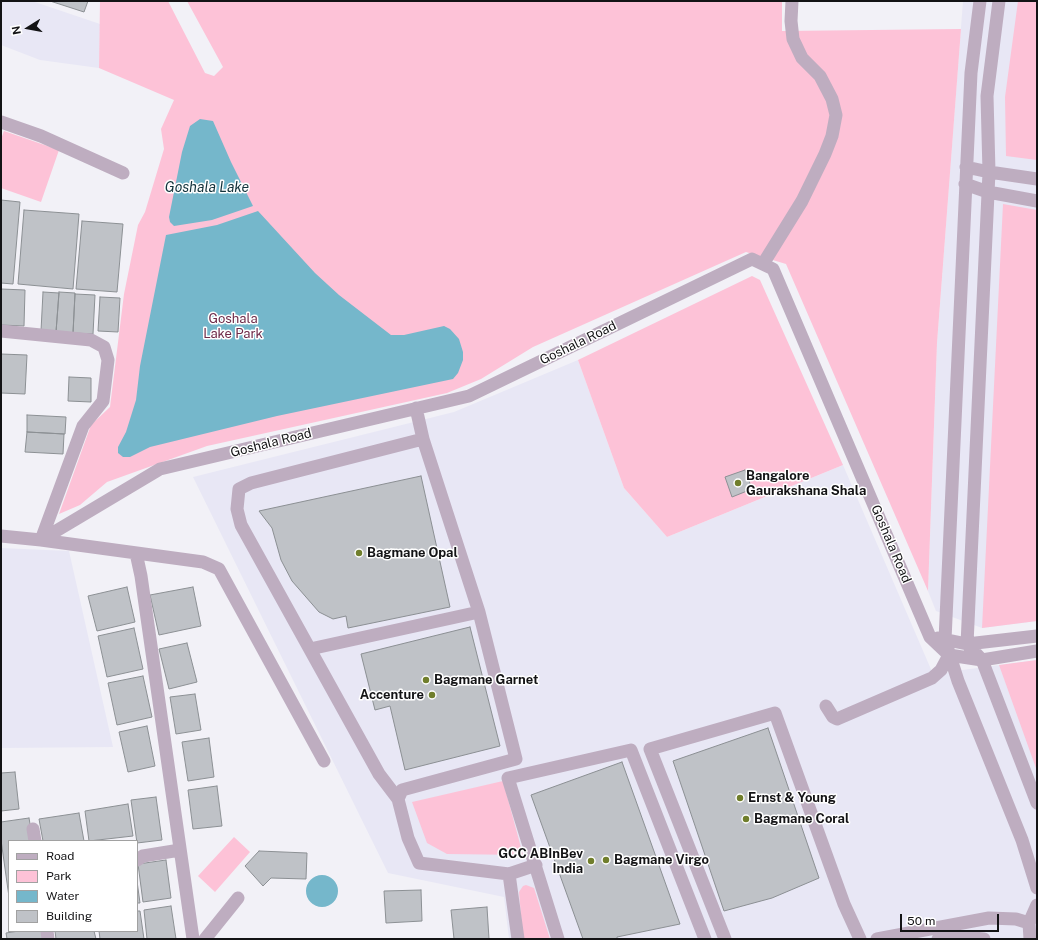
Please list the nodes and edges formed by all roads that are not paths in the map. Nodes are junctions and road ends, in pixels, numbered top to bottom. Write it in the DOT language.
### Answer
graph roads {
  1 [pos="792,1"];
  2 [pos="980,1"];
  3 [pos="999,1"];
  4 [pos="1,122"];
  5 [pos="966,167"];
  6 [pos="989,172"];
  7 [pos="123,173"];
  8 [pos="1037,179"];
  9 [pos="965,184"];
  10 [pos="988,192"];
  11 [pos="1037,201"];
  12 [pos="763,264"];
  13 [pos="1,331"];
  14 [pos="416,408"];
  15 [pos="423,440"];
  16 [pos="1,536"];
  17 [pos="41,540"];
  18 [pos="136,553"];
  19 [pos="479,612"];
  20 [pos="1037,636"];
  21 [pos="930,637"];
  22 [pos="945,640"];
  23 [pos="967,644"];
  24 [pos="310,649"];
  25 [pos="1037,651"];
  26 [pos="949,655"];
  27 [pos="982,660"];
  28 [pos="826,706"];
  29 [pos="324,761"];
  30 [pos="398,799"];
  31 [pos="1037,803"];
  32 [pos="180,850"];
  33 [pos="139,856"];
  34 [pos="536,865"];
  35 [pos="508,874"];
  36 [pos="1037,888"];
  37 [pos="238,898"];
  38 [pos="1037,905"];
  39 [pos="989,918"];
  40 [pos="1029,923"];
  41 [pos="979,938"];
  42 [pos="193,939"];
  43 [pos="205,939"];
  44 [pos="518,939"];
  45 [pos="558,939"];
  46 [pos="705,939"];
  47 [pos="725,939"];
  48 [pos="860,939"];
  49 [pos="877,939"];
  50 [pos="938,939"];
  51 [pos="1030,939"];
  1 -- 12 [label="street"];
  2 -- 5 [label="street"];
  3 -- 6 [label="street"];
  4 -- 7 [label="street"];
  5 -- 6 [label="street"];
  5 -- 9 [label="street"];
  6 -- 8 [label="street"];
  6 -- 10 [label="street"];
  9 -- 10 [label="street"];
  9 -- 22 [label="street"];
  10 -- 11 [label="street"];
  10 -- 23 [label="street"];
  12 -- 14 [label="street, Goshala Road"];
  12 -- 21 [label="street, Goshala Road"];
  13 -- 17 [label="street"];
  14 -- 15 [label="street"];
  14 -- 17 [label="street, Goshala Road"];
  15 -- 19 [label="street"];
  15 -- 24 [label="street"];
  16 -- 17 [label="street"];
  17 -- 18 [label="street"];
  18 -- 29 [label="street"];
  18 -- 32 [label="street"];
  19 -- 24 [label="street"];
  19 -- 30 [label="street"];
  20 -- 23 [label="street"];
  21 -- 22 [label="street"];
  21 -- 26 [label="street, Goshala Road"];
  22 -- 23 [label="street"];
  22 -- 26 [label="street"];
  23 -- 27 [label="street"];
  24 -- 30 [label="street"];
  25 -- 27 [label="street"];
  26 -- 27 [label="street"];
  26 -- 28 [label="street"];
  26 -- 36 [label="street"];
  27 -- 31 [label="street"];
  30 -- 35 [label="street"];
  32 -- 33 [label="street"];
  32 -- 42 [label="street"];
  34 -- 35 [label="street"];
  34 -- 45 [label="street"];
  34 -- 46 [label="street"];
  35 -- 44 [label="street"];
  37 -- 43 [label="street"];
  38 -- 40 [label="street"];
  39 -- 40 [label="street"];
  39 -- 41 [label="street"];
  39 -- 49 [label="street"];
  40 -- 51 [label="street"];
  41 -- 50 [label="street"];
  47 -- 48 [label="street"];
}
